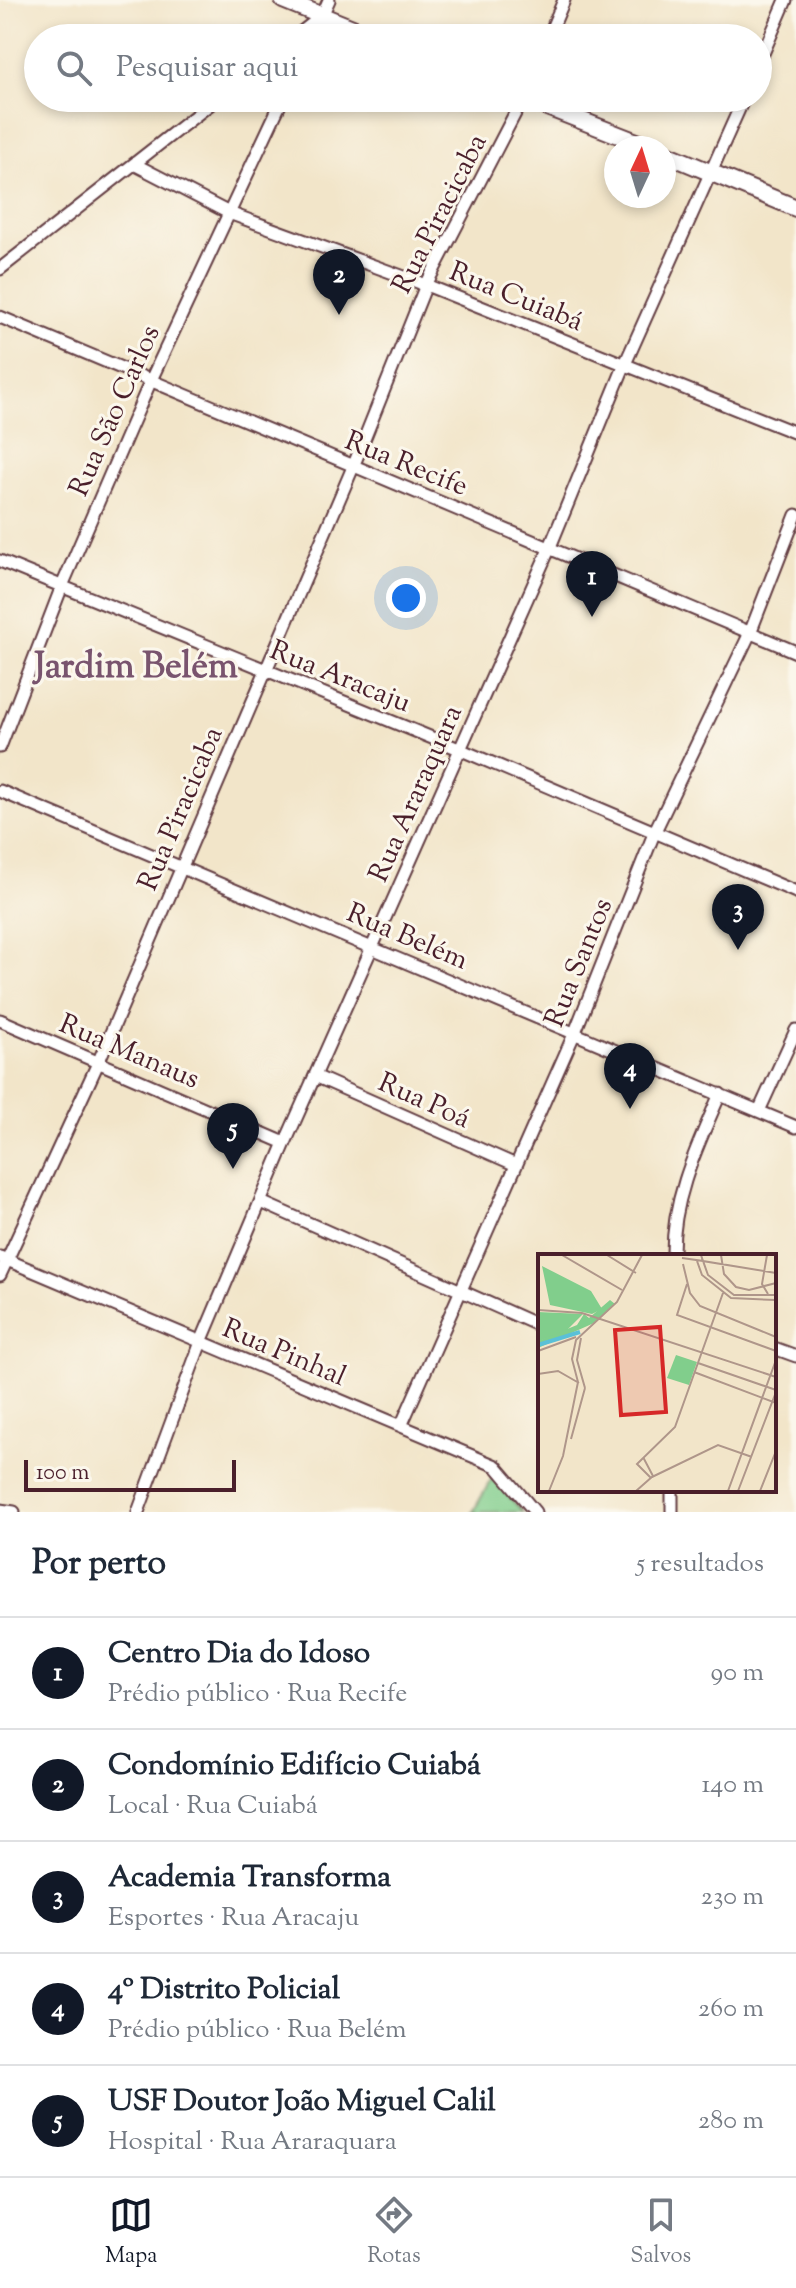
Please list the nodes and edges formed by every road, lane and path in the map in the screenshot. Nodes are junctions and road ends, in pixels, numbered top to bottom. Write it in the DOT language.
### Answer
graph roads {
  1 [pos="283,0"];
  2 [pos="564,0"];
  3 [pos="786,0"];
  4 [pos="326,8"];
  5 [pos="309,24"];
  6 [pos="353,24"];
  7 [pos="554,24"];
  8 [pos="772,32"];
  9 [pos="200,112"];
  10 [pos="276,112"];
  11 [pos="516,112"];
  12 [pos="559,112"];
  13 [pos="738,112"];
  14 [pos="621,136"];
  15 [pos="676,158"];
  16 [pos="134,164"];
  17 [pos="713,172"];
  18 [pos="796,208"];
  19 [pos="229,213"];
  20 [pos="0,269"];
  21 [pos="426,285"];
  22 [pos="0,317"];
  23 [pos="625,364"];
  24 [pos="151,380"];
  25 [pos="796,433"];
  26 [pos="353,467"];
  27 [pos="796,515"];
  28 [pos="550,547"];
  29 [pos="0,561"];
  30 [pos="62,586"];
  31 [pos="750,633"];
  32 [pos="796,652"];
  33 [pos="264,669"];
  34 [pos="0,747"];
  35 [pos="459,749"];
  36 [pos="0,791"];
  37 [pos="655,831"];
  38 [pos="181,866"];
  39 [pos="796,892"];
  40 [pos="373,947"];
  41 [pos="0,1020"];
  42 [pos="796,1030"];
  43 [pos="575,1032"];
  44 [pos="98,1063"];
  45 [pos="315,1076"];
  46 [pos="720,1094"];
  47 [pos="759,1111"];
  48 [pos="796,1127"];
  49 [pos="285,1143"];
  50 [pos="516,1165"];
  51 [pos="261,1202"];
  52 [pos="673,1254"];
  53 [pos="4,1259"];
  54 [pos="0,1275"];
  55 [pos="461,1291"];
  56 [pos="538,1325"];
  57 [pos="201,1342"];
  58 [pos="776,1349"];
  59 [pos="796,1356"];
  60 [pos="401,1426"];
  61 [pos="0,1510"];
  62 [pos="14,1512"];
  63 [pos="138,1512"];
  64 [pos="535,1512"];
  1 -- 4 [label="street"];
  2 -- 7 [label="street"];
  3 -- 8 [label="street"];
  4 -- 5 [label="street"];
  4 -- 6 [label="street"];
  9 -- 16 [label="street"];
  10 -- 19 [label="street, Rua São Carlos"];
  11 -- 21 [label="street, Rua Piracicaba"];
  12 -- 14 [label="street"];
  13 -- 17 [label="street, Rua Araraquara"];
  15 -- 17 [label="street"];
  16 -- 19 [label="street, Rua Cuiabá"];
  16 -- 20 [label="street"];
  17 -- 18 [label="street"];
  17 -- 23 [label="street, Rua Araraquara"];
  19 -- 21 [label="street, Rua Cuiabá"];
  19 -- 24 [label="street, Rua São Carlos"];
  21 -- 23 [label="street, Rua Cuiabá"];
  21 -- 26 [label="street, Rua Piracicaba"];
  22 -- 24 [label="street, Rua Recife"];
  23 -- 25 [label="street, Rua Cuiabá"];
  23 -- 28 [label="street, Rua Araraquara"];
  24 -- 26 [label="street, Rua Recife"];
  24 -- 30 [label="street, Rua São Carlos"];
  26 -- 28 [label="street, Rua Recife"];
  26 -- 33 [label="street, Rua Piracicaba"];
  27 -- 31 [label="street, Rua Santos"];
  28 -- 31 [label="street, Rua Recife"];
  28 -- 35 [label="street, Rua Araraquara"];
  29 -- 30 [label="street, Rua Aracaju"];
  30 -- 33 [label="street, Rua Aracaju"];
  30 -- 34 [label="street, Rua São Carlos"];
  31 -- 32 [label="street, Rua Recife"];
  31 -- 37 [label="street, Rua Santos"];
  33 -- 35 [label="street, Rua Aracaju"];
  33 -- 38 [label="street, Rua Piracicaba"];
  35 -- 37 [label="street, Rua Aracaju"];
  35 -- 40 [label="street, Rua Araraquara"];
  36 -- 38 [label="street, Rua Belém"];
  37 -- 39 [label="street, Rua Aracaju"];
  37 -- 43 [label="street, Rua Santos"];
  38 -- 40 [label="street, Rua Belém"];
  38 -- 44 [label="street, Rua Piracicaba"];
  40 -- 43 [label="street, Rua Belém"];
  40 -- 45 [label="street, Rua Araraquara"];
  41 -- 44 [label="street, Rua Manaus"];
  42 -- 47 [label="street"];
  43 -- 46 [label="street, Rua Belém"];
  43 -- 50 [label="street, Rua Santos"];
  44 -- 49 [label="street, Rua Manaus"];
  44 -- 53 [label="street, Rua Piracicaba"];
  45 -- 49 [label="street, Rua Araraquara"];
  45 -- 50 [label="street, Rua Poá"];
  46 -- 47 [label="street, Rua Belém"];
  46 -- 52 [label="street"];
  47 -- 48 [label="street, Rua Belém"];
  49 -- 51 [label="street, Rua Araraquara"];
  50 -- 55 [label="street, Rua Santos"];
  51 -- 55 [label="street"];
  51 -- 57 [label="street, Rua Araraquara"];
  53 -- 54 [label="street, Rua Piracicaba"];
  53 -- 57 [label="street, Rua Pinhal"];
  55 -- 56 [label="street"];
  55 -- 60 [label="street, Rua Santos"];
  57 -- 60 [label="street, Rua Pinhal"];
  57 -- 63 [label="street, Rua Araraquara"];
  58 -- 59 [label="street"];
  60 -- 64 [label="street, Rua Pinhal"];
  61 -- 62 [label="street"];
}
